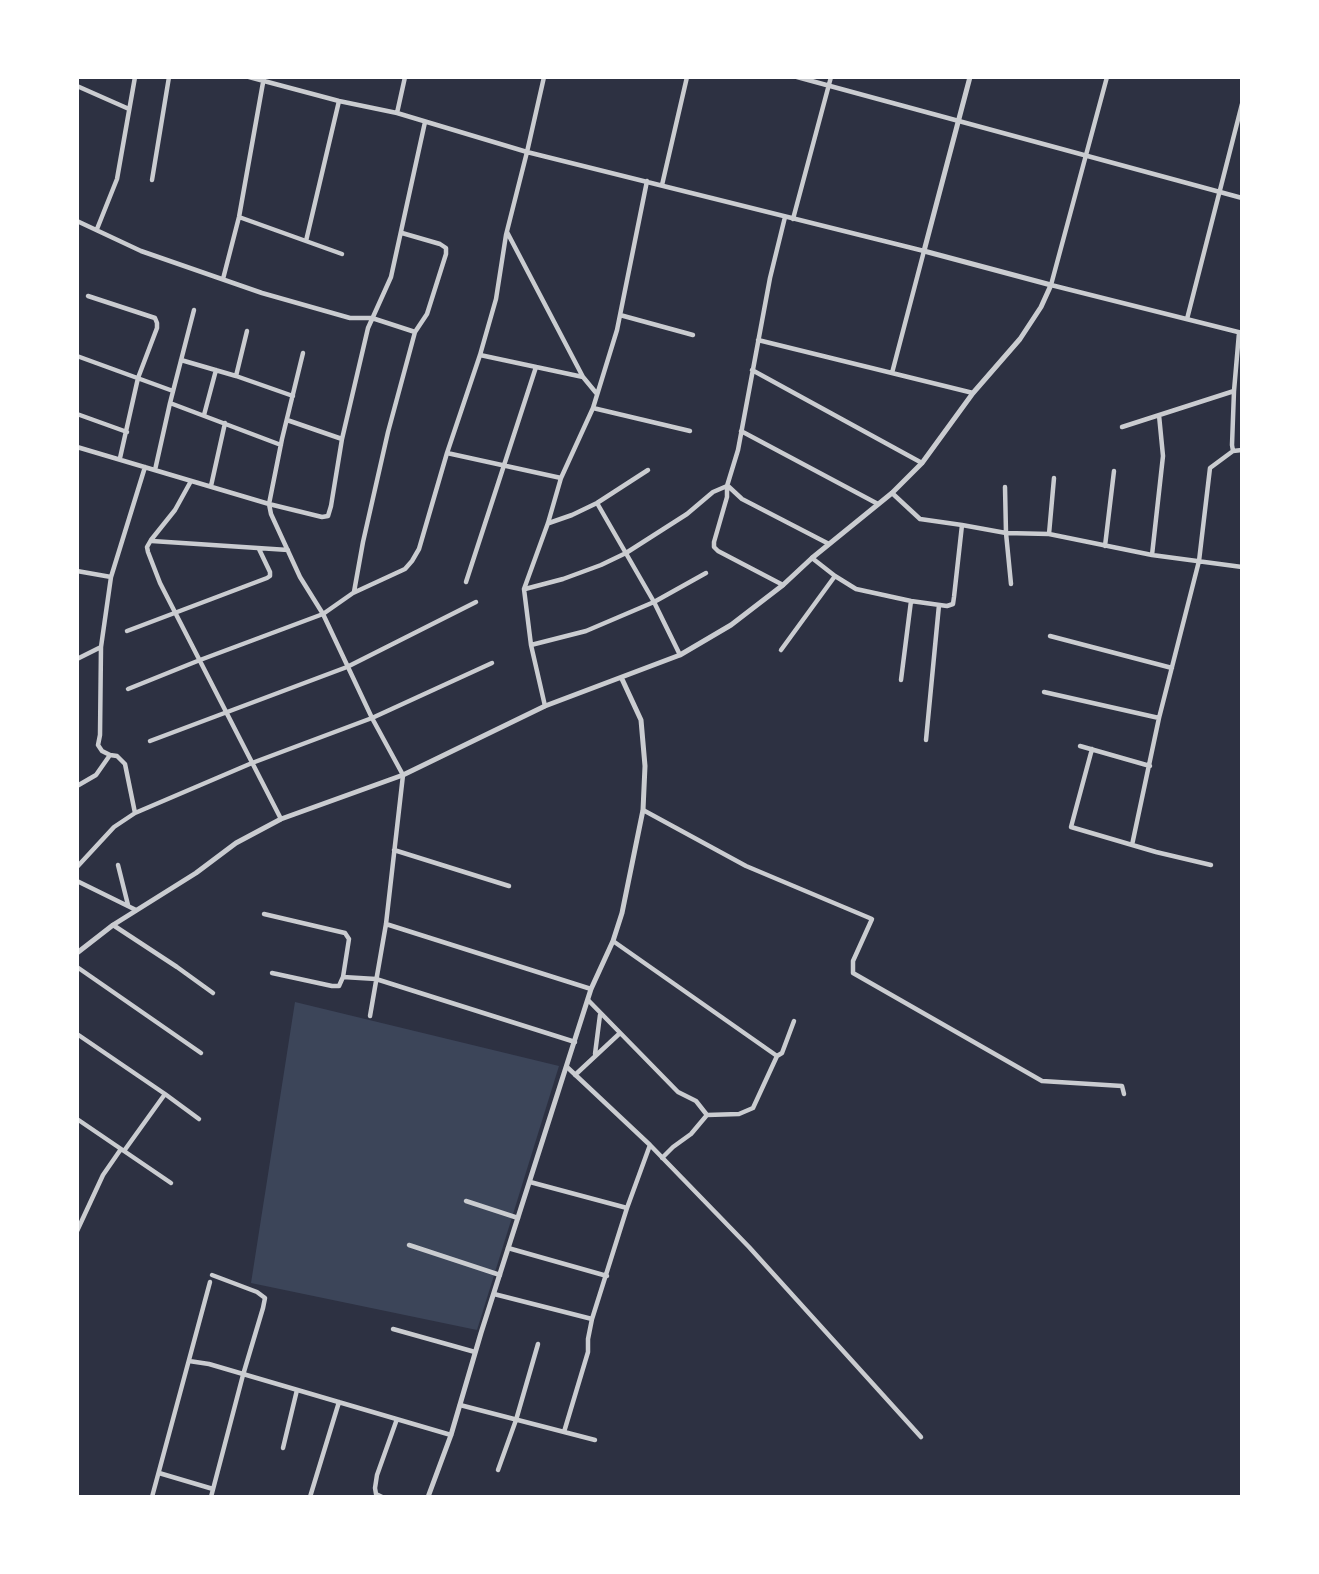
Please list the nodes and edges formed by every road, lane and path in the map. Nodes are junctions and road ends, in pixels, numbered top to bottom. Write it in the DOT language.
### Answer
graph roads {
  1 [pos="135,77"];
  2 [pos="169,77"];
  3 [pos="249,77"];
  4 [pos="405,77"];
  5 [pos="544,77"];
  6 [pos="687,77"];
  7 [pos="797,77"];
  8 [pos="831,77"];
  9 [pos="970,77"];
  10 [pos="1107,77"];
  11 [pos="263,79"];
  12 [pos="77,86"];
  13 [pos="829,86"];
  14 [pos="339,101"];
  15 [pos="1242,104"];
  16 [pos="129,109"];
  17 [pos="397,113"];
  18 [pos="958,120"];
  19 [pos="425,122"];
  20 [pos="527,152"];
  21 [pos="1086,155"];
  22 [pos="152,180"];
  23 [pos="647,181"];
  24 [pos="663,185"];
  25 [pos="1220,192"];
  26 [pos="1242,198"];
  27 [pos="239,217"];
  28 [pos="785,217"];
  29 [pos="793,219"];
  30 [pos="77,221"];
  31 [pos="97,229"];
  32 [pos="507,232"];
  33 [pos="402,233"];
  34 [pos="306,241"];
  35 [pos="924,251"];
  36 [pos="342,254"];
  37 [pos="223,279"];
  38 [pos="1051,285"];
  39 [pos="88,296"];
  40 [pos="194,310"];
  41 [pos="620,315"];
  42 [pos="372,319"];
  43 [pos="1188,319"];
  44 [pos="247,331"];
  45 [pos="415,332"];
  46 [pos="1241,333"];
  47 [pos="693,334"];
  48 [pos="758,340"];
  49 [pos="303,353"];
  50 [pos="480,355"];
  51 [pos="77,356"];
  52 [pos="181,360"];
  53 [pos="536,366"];
  54 [pos="216,370"];
  55 [pos="752,370"];
  56 [pos="892,373"];
  57 [pos="236,376"];
  58 [pos="583,377"];
  59 [pos="138,378"];
  60 [pos="173,391"];
  61 [pos="1234,391"];
  62 [pos="973,393"];
  63 [pos="597,394"];
  64 [pos="293,396"];
  65 [pos="170,402"];
  66 [pos="593,408"];
  67 [pos="77,414"];
  68 [pos="204,415"];
  69 [pos="1159,415"];
  70 [pos="287,421"];
  71 [pos="225,423"];
  72 [pos="1122,427"];
  73 [pos="690,431"];
  74 [pos="741,431"];
  75 [pos="127,432"];
  76 [pos="342,439"];
  77 [pos="281,445"];
  78 [pos="77,447"];
  79 [pos="1242,450"];
  80 [pos="1233,451"];
  81 [pos="447,453"];
  82 [pos="120,458"];
  83 [pos="922,463"];
  84 [pos="503,465"];
  85 [pos="145,467"];
  86 [pos="155,470"];
  87 [pos="648,471"];
  88 [pos="1114,471"];
  89 [pos="561,478"];
  90 [pos="1054,478"];
  91 [pos="191,481"];
  92 [pos="211,486"];
  93 [pos="727,486"];
  94 [pos="1005,487"];
  95 [pos="892,493"];
  96 [pos="597,503"];
  97 [pos="269,504"];
  98 [pos="878,504"];
  99 [pos="548,523"];
  100 [pos="962,525"];
  101 [pos="1006,533"];
  102 [pos="1049,534"];
  103 [pos="151,540"];
  104 [pos="830,545"];
  105 [pos="1105,546"];
  106 [pos="259,549"];
  107 [pos="288,550"];
  108 [pos="626,553"];
  109 [pos="1152,555"];
  110 [pos="812,558"];
  111 [pos="1199,561"];
  112 [pos="1242,567"];
  113 [pos="77,571"];
  114 [pos="706,573"];
  115 [pos="835,576"];
  116 [pos="111,577"];
  117 [pos="466,582"];
  118 [pos="783,584"];
  119 [pos="1011,584"];
  120 [pos="524,589"];
  121 [pos="354,593"];
  122 [pos="911,601"];
  123 [pos="476,602"];
  124 [pos="654,602"];
  125 [pos="939,605"];
  126 [pos="176,612"];
  127 [pos="323,614"];
  128 [pos="127,631"];
  129 [pos="1050,636"];
  130 [pos="530,645"];
  131 [pos="101,648"];
  132 [pos="781,650"];
  133 [pos="680,655"];
  134 [pos="77,659"];
  135 [pos="200,660"];
  136 [pos="492,663"];
  137 [pos="347,667"];
  138 [pos="1172,667"];
  139 [pos="622,679"];
  140 [pos="901,680"];
  141 [pos="128,689"];
  142 [pos="1044,692"];
  143 [pos="545,706"];
  144 [pos="227,713"];
  145 [pos="372,718"];
  146 [pos="1159,718"];
  147 [pos="926,740"];
  148 [pos="150,741"];
  149 [pos="1080,746"];
  150 [pos="1092,749"];
  151 [pos="110,755"];
  152 [pos="252,763"];
  153 [pos="1150,766"];
  154 [pos="403,775"];
  155 [pos="77,786"];
  156 [pos="643,810"];
  157 [pos="135,813"];
  158 [pos="281,819"];
  159 [pos="1132,845"];
  160 [pos="394,850"];
  161 [pos="1211,865"];
  162 [pos="118,866"];
  163 [pos="77,867"];
  164 [pos="77,881"];
  165 [pos="509,886"];
  166 [pos="128,906"];
  167 [pos="136,910"];
  168 [pos="264,914"];
  169 [pos="386,923"];
  170 [pos="113,925"];
  171 [pos="613,941"];
  172 [pos="77,953"];
  173 [pos="77,967"];
  174 [pos="272,973"];
  175 [pos="343,977"];
  176 [pos="376,979"];
  177 [pos="591,989"];
  178 [pos="213,993"];
  179 [pos="588,1000"];
  180 [pos="601,1014"];
  181 [pos="370,1016"];
  182 [pos="794,1020"];
  183 [pos="77,1034"];
  184 [pos="619,1034"];
  185 [pos="575,1042"];
  186 [pos="201,1053"];
  187 [pos="595,1056"];
  188 [pos="777,1056"];
  189 [pos="567,1068"];
  190 [pos="575,1074"];
  191 [pos="165,1094"];
  192 [pos="1124,1094"];
  193 [pos="707,1115"];
  194 [pos="77,1119"];
  195 [pos="199,1119"];
  196 [pos="650,1145"];
  197 [pos="123,1150"];
  198 [pos="662,1158"];
  199 [pos="530,1182"];
  200 [pos="171,1184"];
  201 [pos="466,1201"];
  202 [pos="627,1208"];
  203 [pos="518,1217"];
  204 [pos="77,1231"];
  205 [pos="410,1245"];
  206 [pos="508,1248"];
  207 [pos="212,1275"];
  208 [pos="500,1275"];
  209 [pos="607,1276"];
  210 [pos="211,1282"];
  211 [pos="494,1294"];
  212 [pos="592,1319"];
  213 [pos="393,1329"];
  214 [pos="538,1344"];
  215 [pos="475,1352"];
  216 [pos="189,1361"];
  217 [pos="209,1364"];
  218 [pos="243,1375"];
  219 [pos="183,1382"];
  220 [pos="297,1390"];
  221 [pos="339,1402"];
  222 [pos="460,1405"];
  223 [pos="397,1419"];
  224 [pos="516,1419"];
  225 [pos="564,1432"];
  226 [pos="451,1435"];
  227 [pos="921,1437"];
  228 [pos="595,1440"];
  229 [pos="283,1448"];
  230 [pos="498,1469"];
  231 [pos="159,1473"];
  232 [pos="213,1489"];
  233 [pos="152,1497"];
  234 [pos="211,1497"];
  235 [pos="310,1497"];
  236 [pos="382,1497"];
  237 [pos="428,1497"];
  1 -- 16 [label="street"];
  2 -- 22 [label="street"];
  3 -- 11 [label="street"];
  4 -- 17 [label="street"];
  5 -- 20 [label="street"];
  6 -- 24 [label="street"];
  7 -- 13 [label="street"];
  8 -- 13 [label="street"];
  9 -- 18 [label="street"];
  10 -- 21 [label="street"];
  11 -- 14 [label="street"];
  11 -- 27 [label="street"];
  12 -- 16 [label="street"];
  13 -- 18 [label="street"];
  13 -- 29 [label="street"];
  14 -- 17 [label="street"];
  14 -- 34 [label="street"];
  15 -- 25 [label="street"];
  16 -- 31 [label="street"];
  17 -- 19 [label="street"];
  18 -- 21 [label="street"];
  18 -- 35 [label="street"];
  19 -- 20 [label="street"];
  19 -- 33 [label="street"];
  20 -- 23 [label="street"];
  20 -- 32 [label="street"];
  21 -- 25 [label="street"];
  21 -- 38 [label="street"];
  23 -- 24 [label="street"];
  23 -- 41 [label="street"];
  24 -- 28 [label="street"];
  25 -- 26 [label="street"];
  25 -- 43 [label="street"];
  27 -- 34 [label="street"];
  27 -- 37 [label="street"];
  28 -- 29 [label="street"];
  28 -- 48 [label="street"];
  29 -- 35 [label="street"];
  30 -- 31 [label="street"];
  31 -- 37 [label="street"];
  32 -- 50 [label="street"];
  32 -- 58 [label="street"];
  33 -- 42 [label="street"];
  33 -- 45 [label="street"];
  34 -- 36 [label="street"];
  35 -- 38 [label="street"];
  35 -- 56 [label="street"];
  37 -- 42 [label="street"];
  38 -- 43 [label="street"];
  38 -- 62 [label="street"];
  39 -- 59 [label="street"];
  40 -- 52 [label="street"];
  41 -- 47 [label="street"];
  41 -- 63 [label="street"];
  42 -- 45 [label="street"];
  42 -- 76 [label="street"];
  43 -- 46 [label="street"];
  44 -- 57 [label="street"];
  45 -- 121 [label="street"];
  46 -- 61 [label="street"];
  48 -- 55 [label="street"];
  48 -- 56 [label="street"];
  49 -- 64 [label="street"];
  50 -- 53 [label="street"];
  50 -- 81 [label="street"];
  51 -- 59 [label="street"];
  52 -- 54 [label="street"];
  52 -- 60 [label="street"];
  53 -- 58 [label="street"];
  53 -- 84 [label="street"];
  54 -- 57 [label="street"];
  54 -- 68 [label="street"];
  55 -- 74 [label="street"];
  55 -- 83 [label="street"];
  56 -- 62 [label="street"];
  57 -- 64 [label="street"];
  58 -- 63 [label="street"];
  59 -- 60 [label="street"];
  59 -- 75 [label="street"];
  60 -- 65 [label="street"];
  61 -- 69 [label="street"];
  61 -- 80 [label="street"];
  62 -- 83 [label="street"];
  63 -- 66 [label="street"];
  64 -- 70 [label="street"];
  65 -- 68 [label="street"];
  65 -- 86 [label="street"];
  66 -- 73 [label="street"];
  66 -- 89 [label="street"];
  67 -- 75 [label="street"];
  68 -- 71 [label="street"];
  69 -- 72 [label="street"];
  69 -- 109 [label="street"];
  70 -- 76 [label="street"];
  70 -- 77 [label="street"];
  71 -- 77 [label="street"];
  71 -- 92 [label="street"];
  74 -- 93 [label="street"];
  74 -- 98 [label="street"];
  75 -- 82 [label="street"];
  76 -- 97 [label="street"];
  77 -- 97 [label="street"];
  78 -- 82 [label="street"];
  79 -- 80 [label="street"];
  80 -- 111 [label="street"];
  81 -- 84 [label="street"];
  81 -- 121 [label="street"];
  82 -- 85 [label="street"];
  83 -- 95 [label="street"];
  84 -- 89 [label="street"];
  84 -- 117 [label="street"];
  85 -- 86 [label="street"];
  85 -- 116 [label="street"];
  86 -- 91 [label="street"];
  87 -- 96 [label="street"];
  88 -- 105 [label="street"];
  89 -- 99 [label="street"];
  90 -- 102 [label="street"];
  91 -- 92 [label="street"];
  91 -- 103 [label="street"];
  92 -- 97 [label="street"];
  93 -- 104 [label="street"];
  93 -- 108 [label="street"];
  93 -- 118 [label="street"];
  94 -- 101 [label="street"];
  95 -- 98 [label="street"];
  95 -- 100 [label="street"];
  96 -- 99 [label="street"];
  96 -- 108 [label="street"];
  97 -- 107 [label="street"];
  98 -- 104 [label="street"];
  99 -- 120 [label="street"];
  100 -- 101 [label="street"];
  100 -- 125 [label="street"];
  101 -- 102 [label="street"];
  101 -- 119 [label="street"];
  102 -- 105 [label="street"];
  103 -- 106 [label="street"];
  103 -- 126 [label="street"];
  104 -- 110 [label="street"];
  105 -- 109 [label="street"];
  106 -- 107 [label="street"];
  106 -- 126 [label="street"];
  107 -- 127 [label="street"];
  108 -- 120 [label="street"];
  108 -- 124 [label="street"];
  109 -- 111 [label="street"];
  110 -- 115 [label="street"];
  110 -- 118 [label="street"];
  111 -- 112 [label="street"];
  111 -- 138 [label="street"];
  113 -- 116 [label="street"];
  114 -- 124 [label="street"];
  115 -- 122 [label="street"];
  115 -- 132 [label="street"];
  116 -- 131 [label="street"];
  118 -- 133 [label="street"];
  120 -- 130 [label="street"];
  121 -- 127 [label="street"];
  122 -- 125 [label="street"];
  122 -- 140 [label="street"];
  123 -- 137 [label="street"];
  124 -- 130 [label="street"];
  124 -- 133 [label="street"];
  125 -- 147 [label="street"];
  126 -- 128 [label="street"];
  126 -- 135 [label="street"];
  127 -- 135 [label="street"];
  127 -- 137 [label="street"];
  129 -- 138 [label="street"];
  130 -- 143 [label="street"];
  131 -- 134 [label="street"];
  131 -- 151 [label="street"];
  133 -- 139 [label="street"];
  135 -- 141 [label="street"];
  135 -- 144 [label="street"];
  136 -- 145 [label="street"];
  137 -- 144 [label="street"];
  137 -- 145 [label="street"];
  138 -- 146 [label="street"];
  139 -- 143 [label="street"];
  139 -- 156 [label="street"];
  142 -- 146 [label="street"];
  143 -- 154 [label="street"];
  144 -- 148 [label="street"];
  144 -- 152 [label="street"];
  145 -- 152 [label="street"];
  145 -- 154 [label="street"];
  146 -- 153 [label="street"];
  149 -- 150 [label="street"];
  150 -- 153 [label="street"];
  150 -- 159 [label="street"];
  151 -- 155 [label="street"];
  151 -- 157 [label="street"];
  152 -- 157 [label="street"];
  152 -- 158 [label="street"];
  153 -- 159 [label="street"];
  154 -- 158 [label="street"];
  154 -- 160 [label="street"];
  156 -- 171 [label="street"];
  156 -- 192 [label="street"];
  157 -- 163 [label="street"];
  158 -- 167 [label="street"];
  159 -- 161 [label="street"];
  160 -- 165 [label="street"];
  160 -- 169 [label="street"];
  162 -- 166 [label="street"];
  164 -- 166 [label="street"];
  166 -- 167 [label="street"];
  167 -- 170 [label="street"];
  168 -- 175 [label="street"];
  169 -- 176 [label="street"];
  169 -- 177 [label="street"];
  170 -- 172 [label="street"];
  170 -- 178 [label="street"];
  171 -- 177 [label="street"];
  171 -- 188 [label="street"];
  173 -- 186 [label="street"];
  174 -- 175 [label="street"];
  175 -- 176 [label="street"];
  176 -- 181 [label="street"];
  176 -- 185 [label="street"];
  177 -- 179 [label="street"];
  179 -- 180 [label="street"];
  179 -- 185 [label="street"];
  180 -- 184 [label="street"];
  180 -- 187 [label="street"];
  182 -- 188 [label="street"];
  183 -- 191 [label="street"];
  184 -- 187 [label="street"];
  184 -- 193 [label="street"];
  185 -- 189 [label="street"];
  187 -- 190 [label="street"];
  188 -- 193 [label="street"];
  189 -- 190 [label="street"];
  189 -- 199 [label="street"];
  190 -- 196 [label="street"];
  191 -- 195 [label="street"];
  191 -- 197 [label="street"];
  193 -- 198 [label="street"];
  194 -- 197 [label="street"];
  196 -- 198 [label="street"];
  196 -- 202 [label="street"];
  197 -- 200 [label="street"];
  197 -- 204 [label="street"];
  198 -- 227 [label="street"];
  199 -- 202 [label="street"];
  199 -- 203 [label="street"];
  201 -- 203 [label="street"];
  202 -- 209 [label="street"];
  203 -- 206 [label="street"];
  205 -- 208 [label="street"];
  206 -- 208 [label="street"];
  206 -- 209 [label="street"];
  207 -- 218 [label="street"];
  208 -- 211 [label="street"];
  209 -- 212 [label="street"];
  210 -- 216 [label="street"];
  211 -- 212 [label="street"];
  211 -- 215 [label="street"];
  212 -- 225 [label="street"];
  213 -- 215 [label="street"];
  214 -- 224 [label="street"];
  215 -- 222 [label="street"];
  216 -- 217 [label="street"];
  216 -- 219 [label="street"];
  217 -- 218 [label="street"];
  217 -- 219 [label="street"];
  218 -- 220 [label="street"];
  218 -- 232 [label="street"];
  219 -- 231 [label="street"];
  220 -- 221 [label="street"];
  220 -- 229 [label="street"];
  221 -- 223 [label="street"];
  221 -- 235 [label="street"];
  222 -- 224 [label="street"];
  222 -- 226 [label="street"];
  223 -- 226 [label="street"];
  223 -- 236 [label="street"];
  224 -- 225 [label="street"];
  224 -- 230 [label="street"];
  225 -- 228 [label="street"];
  226 -- 237 [label="street"];
  231 -- 232 [label="street"];
  231 -- 233 [label="street"];
  232 -- 234 [label="street"];
}
